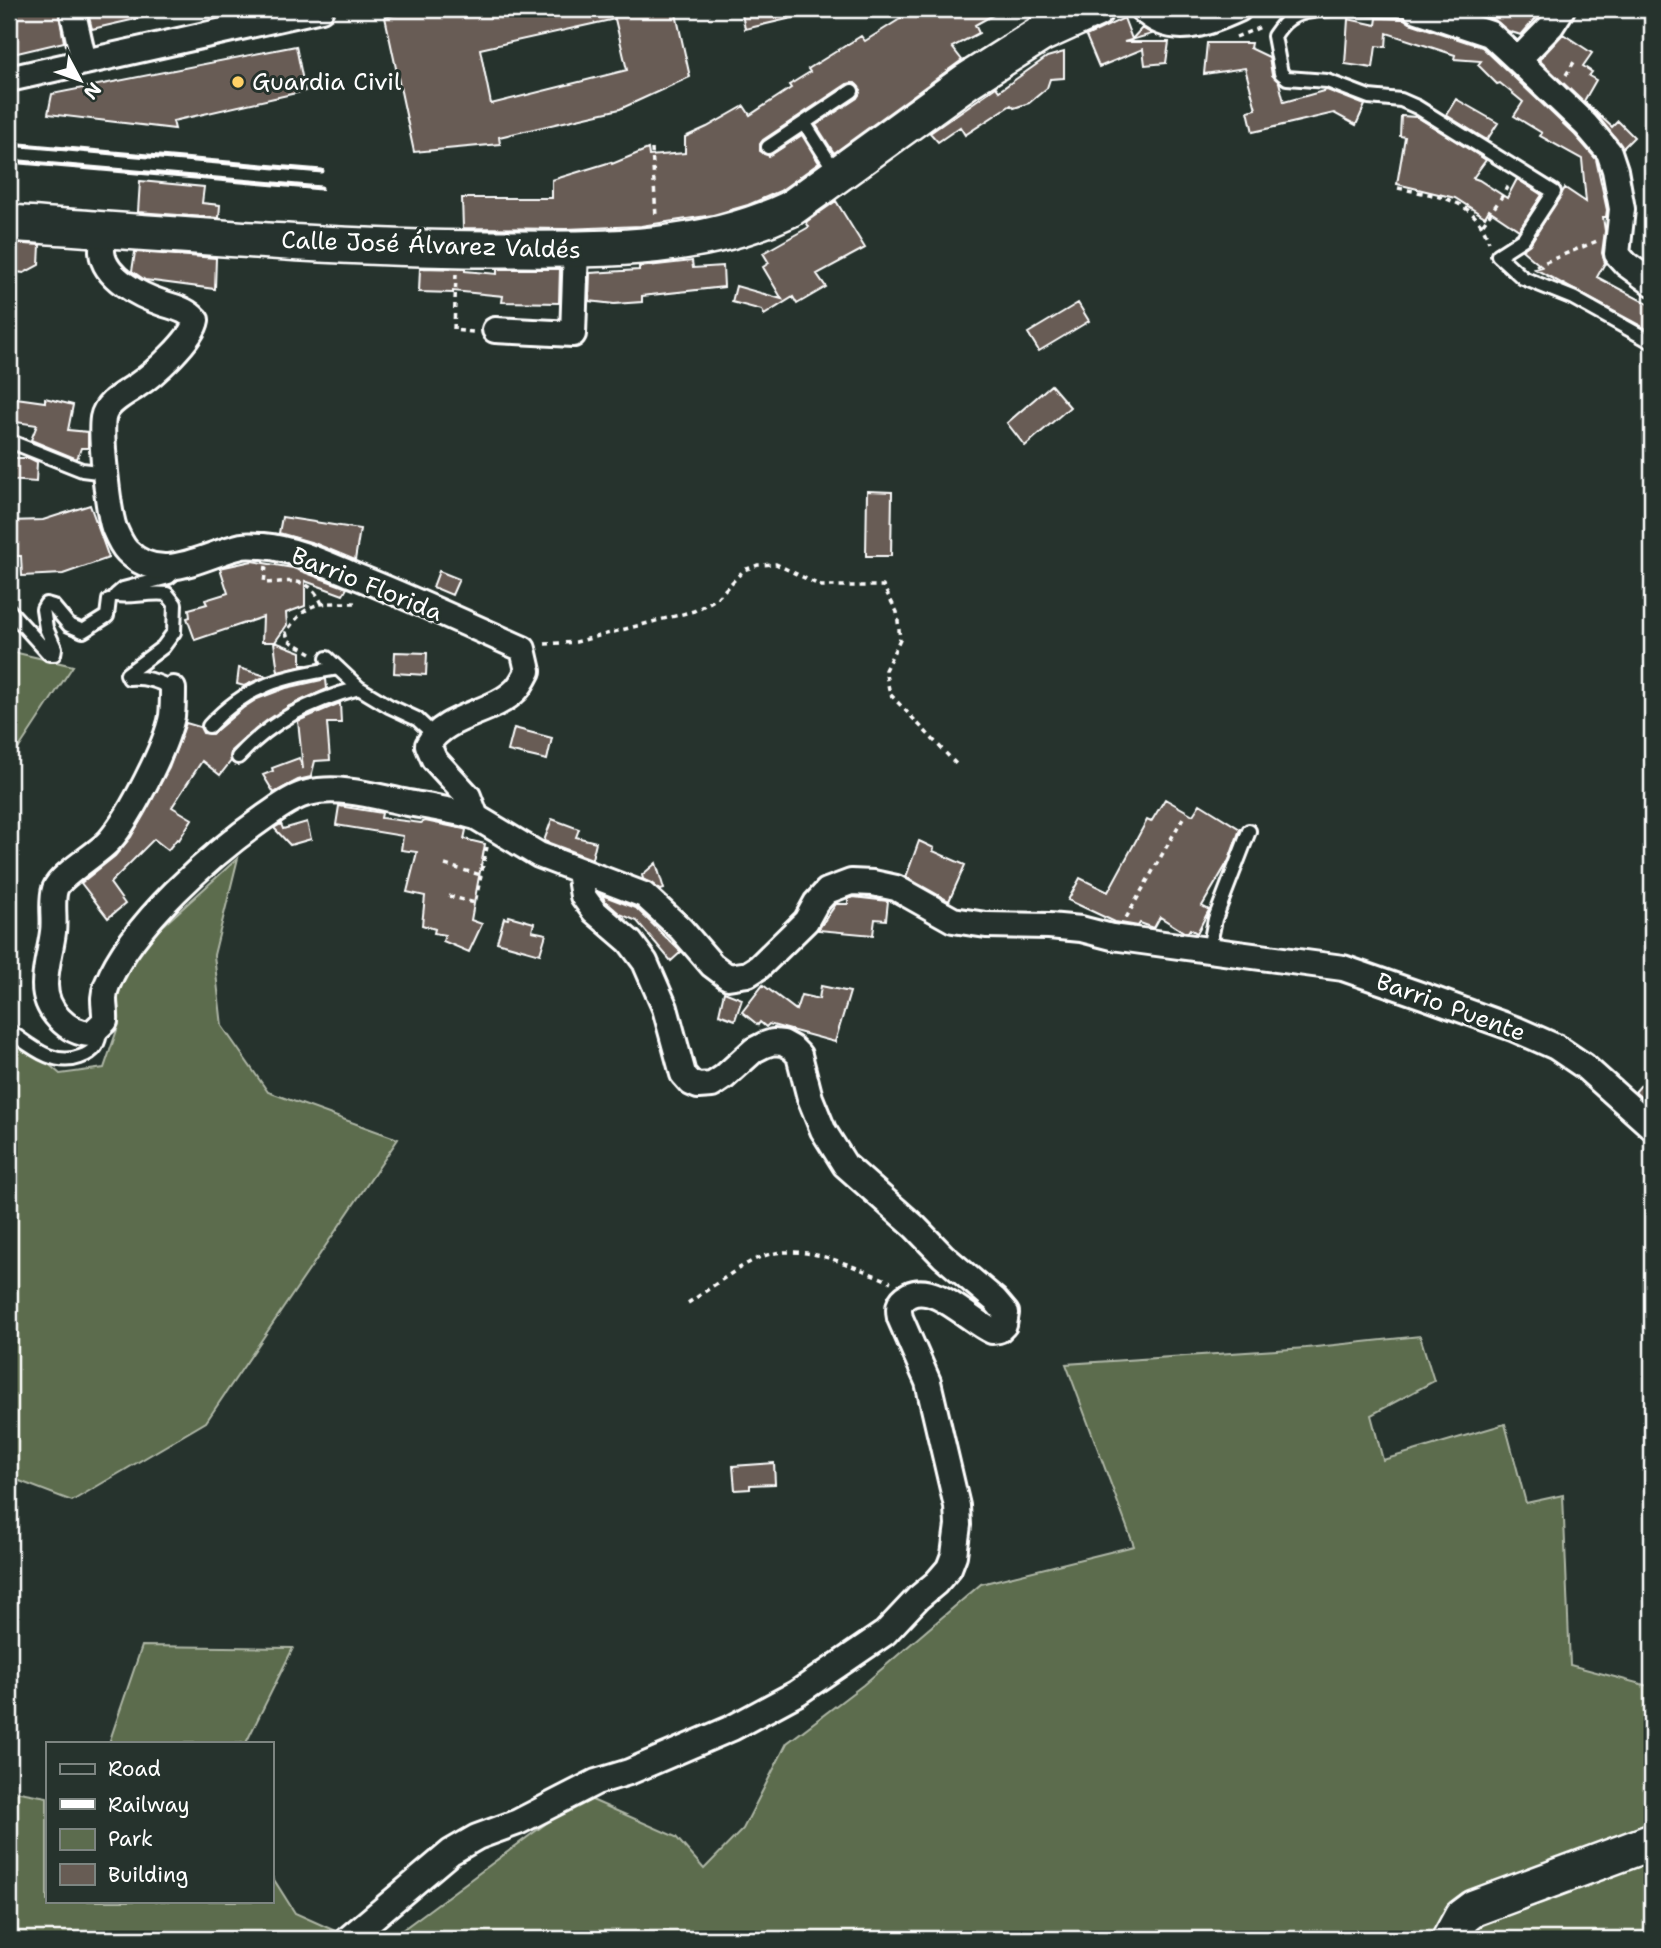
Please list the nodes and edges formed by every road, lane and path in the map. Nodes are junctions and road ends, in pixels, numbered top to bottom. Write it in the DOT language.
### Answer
graph roads {
  1 [pos="72,9"];
  2 [pos="321,9"];
  3 [pos="1096,9"];
  4 [pos="1142,9"];
  5 [pos="1239,9"];
  6 [pos="1417,9"];
  7 [pos="1562,9"];
  8 [pos="1518,60"];
  9 [pos="84,62"];
  10 [pos="9,79"];
  11 [pos="852,91"];
  12 [pos="805,124"];
  13 [pos="768,148"];
  14 [pos="652,149"];
  15 [pos="1515,168"];
  16 [pos="838,175"];
  17 [pos="1398,188"];
  18 [pos="9,223"];
  19 [pos="1483,224"];
  20 [pos="103,230"];
  21 [pos="1618,237"];
  22 [pos="658,244"];
  23 [pos="457,249"];
  24 [pos="576,249"];
  25 [pos="1498,255"];
  26 [pos="1536,266"];
  27 [pos="1652,283"];
  28 [pos="495,330"];
  29 [pos="1652,342"];
  30 [pos="9,441"];
  31 [pos="106,473"];
  32 [pos="268,547"];
  33 [pos="187,564"];
  34 [pos="393,591"];
  35 [pos="109,600"];
  36 [pos="322,604"];
  37 [pos="9,611"];
  38 [pos="523,649"];
  39 [pos="327,658"];
  40 [pos="338,668"];
  41 [pos="359,688"];
  42 [pos="173,689"];
  43 [pos="209,726"];
  44 [pos="434,735"];
  45 [pos="238,757"];
  46 [pos="958,766"];
  47 [pos="1184,816"];
  48 [pos="476,817"];
  49 [pos="1249,831"];
  50 [pos="489,838"];
  51 [pos="445,865"];
  52 [pos="579,872"];
  53 [pos="481,874"];
  54 [pos="449,896"];
  55 [pos="1117,937"];
  56 [pos="1215,949"];
  57 [pos="101,1028"];
  58 [pos="9,1031"];
  59 [pos="1652,1127"];
  60 [pos="912,1293"];
  61 [pos="688,1303"];
  62 [pos="1652,1842"];
  63 [pos="348,1939"];
  64 [pos="1450,1939"];
  1 -- 9 [label="street"];
  2 -- 9 [label="street"];
  3 -- 16 [label="street, Calle José Álvarez Valdés"];
  4 -- 5 [label="street"];
  6 -- 8 [label="street"];
  6 -- 15 [label="lane"];
  7 -- 8 [label="street"];
  8 -- 21 [label="street"];
  9 -- 10 [label="street"];
  11 -- 12 [label="lane"];
  12 -- 13 [label="lane"];
  12 -- 16 [label="lane"];
  14 -- 22 [label="path"];
  15 -- 19 [label="path"];
  15 -- 25 [label="lane"];
  16 -- 22 [label="street, Calle José Álvarez Valdés"];
  17 -- 19 [label="path"];
  18 -- 20 [label="street, Calle José Álvarez Valdés"];
  19 -- 25 [label="path"];
  20 -- 23 [label="street, Calle José Álvarez Valdés"];
  20 -- 31 [label="street, Barrio Florida"];
  21 -- 26 [label="path"];
  21 -- 27 [label="street"];
  22 -- 24 [label="street, Calle José Álvarez Valdés"];
  23 -- 24 [label="street, Calle José Álvarez Valdés"];
  23 -- 28 [label="path"];
  24 -- 28 [label="street"];
  25 -- 29 [label="lane"];
  30 -- 31 [label="lane"];
  31 -- 33 [label="street, Barrio Florida"];
  32 -- 33 [label="street, Barrio Florida"];
  32 -- 34 [label="street, Barrio Florida"];
  32 -- 36 [label="path"];
  33 -- 42 [label="lane"];
  34 -- 36 [label="path"];
  34 -- 38 [label="street, Barrio Florida"];
  35 -- 37 [label="lane"];
  36 -- 39 [label="path"];
  38 -- 44 [label="street"];
  38 -- 46 [label="path"];
  39 -- 40 [label="lane"];
  40 -- 41 [label="lane"];
  40 -- 43 [label="lane"];
  41 -- 44 [label="lane"];
  41 -- 45 [label="lane"];
  42 -- 57 [label="street"];
  44 -- 48 [label="street"];
  47 -- 55 [label="path"];
  48 -- 52 [label="street"];
  48 -- 57 [label="street"];
  49 -- 56 [label="lane"];
  50 -- 53 [label="path"];
  51 -- 53 [label="path"];
  52 -- 55 [label="street, Barrio Puente"];
  52 -- 60 [label="street"];
  53 -- 54 [label="path"];
  55 -- 56 [label="street, Barrio Puente"];
  56 -- 59 [label="street, Barrio Puente"];
  57 -- 58 [label="lane"];
  60 -- 61 [label="path"];
  60 -- 63 [label="street"];
  62 -- 64 [label="street"];
}
